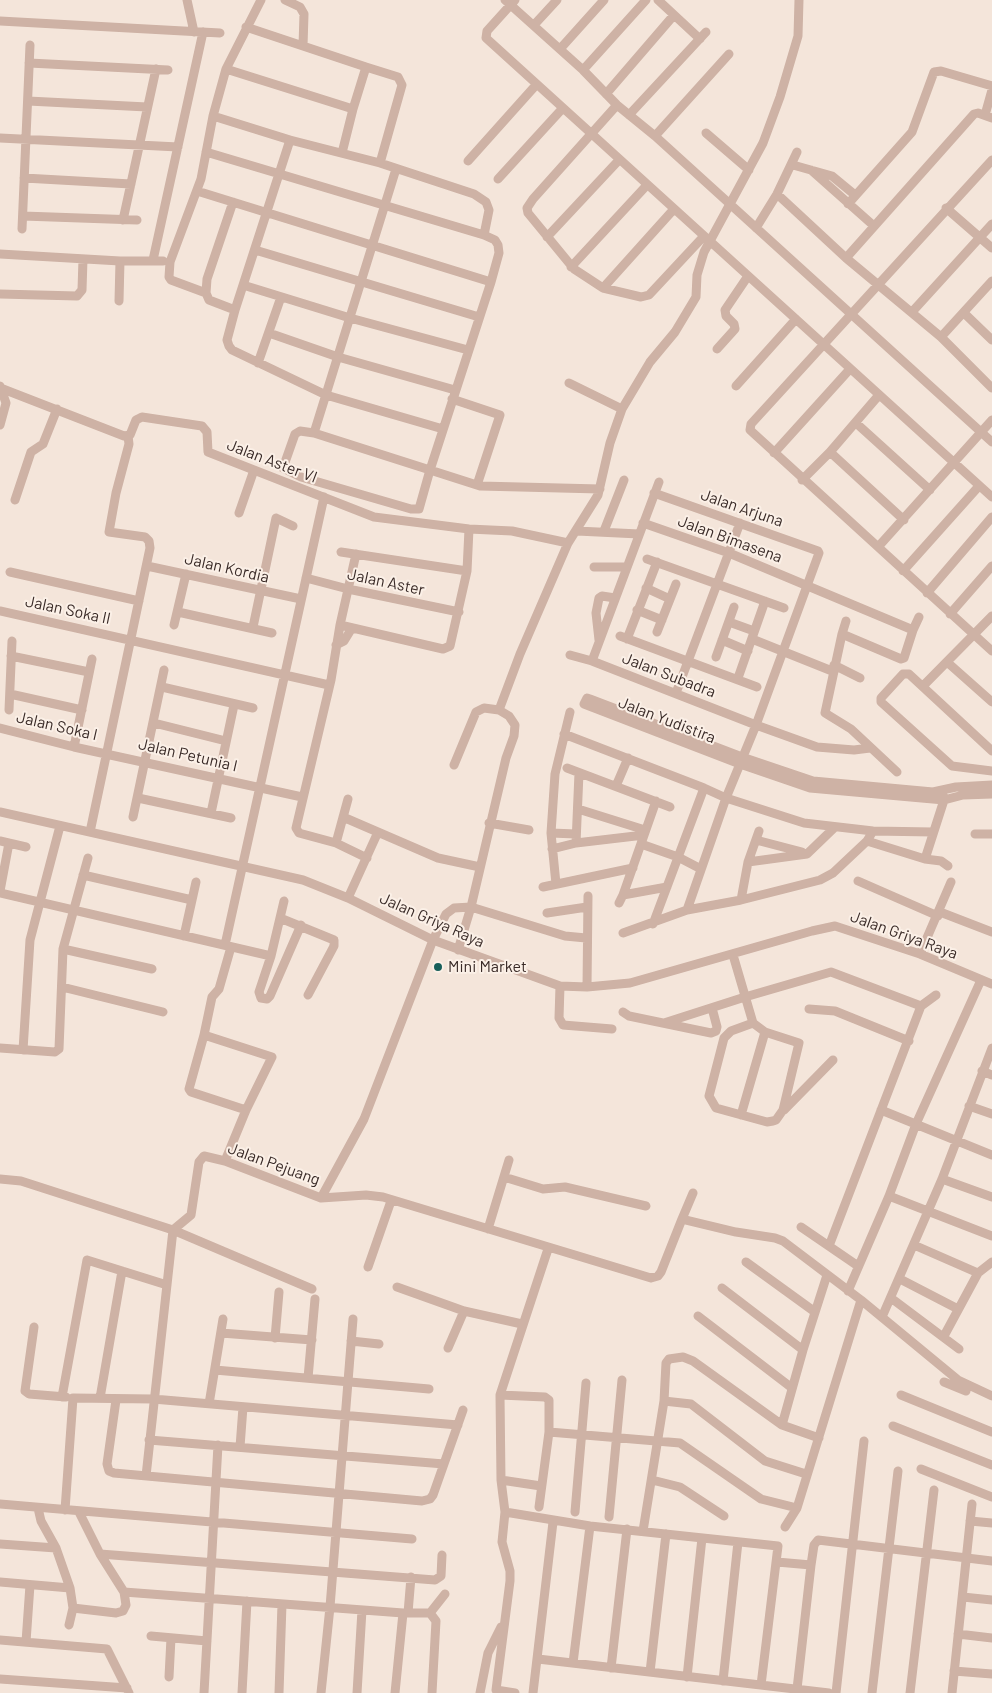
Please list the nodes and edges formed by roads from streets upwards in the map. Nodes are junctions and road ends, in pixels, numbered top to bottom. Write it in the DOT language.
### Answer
graph roads {
  1 [pos="186,0"];
  2 [pos="261,0"];
  3 [pos="285,0"];
  4 [pos="557,0"];
  5 [pos="604,0"];
  6 [pos="646,0"];
  7 [pos="658,0"];
  8 [pos="799,0"];
  9 [pos="510,2"];
  10 [pos="674,15"];
  11 [pos="0,21"];
  12 [pos="534,26"];
  13 [pos="246,27"];
  14 [pos="199,32"];
  15 [pos="220,32"];
  16 [pos="30,45"];
  17 [pos="303,46"];
  18 [pos="560,49"];
  19 [pos="729,54"];
  20 [pos="30,63"];
  21 [pos="366,67"];
  22 [pos="226,68"];
  23 [pos="156,69"];
  24 [pos="168,70"];
  25 [pos="583,70"];
  26 [pos="536,85"];
  27 [pos="992,88"];
  28 [pos="606,94"];
  29 [pos="28,101"];
  30 [pos="617,105"];
  31 [pos="147,107"];
  32 [pos="562,108"];
  33 [pos="353,109"];
  34 [pos="629,115"];
  35 [pos="213,116"];
  36 [pos="988,117"];
  37 [pos="591,132"];
  38 [pos="706,133"];
  39 [pos="655,136"];
  40 [pos="0,138"];
  41 [pos="26,139"];
  42 [pos="290,140"];
  43 [pos="139,145"];
  44 [pos="178,147"];
  45 [pos="206,152"];
  46 [pos="797,152"];
  47 [pos="342,153"];
  48 [pos="619,160"];
  49 [pos="992,160"];
  50 [pos="468,161"];
  51 [pos="380,163"];
  52 [pos="792,164"];
  53 [pos="396,169"];
  54 [pos="749,170"];
  55 [pos="811,170"];
  56 [pos="279,174"];
  57 [pos="24,178"];
  58 [pos="498,179"];
  59 [pos="131,184"];
  60 [pos="647,185"];
  61 [pos="197,192"];
  62 [pos="777,194"];
  63 [pos="855,195"];
  64 [pos="233,202"];
  65 [pos="730,204"];
  66 [pos="848,204"];
  67 [pos="384,206"];
  68 [pos="946,208"];
  69 [pos="674,209"];
  70 [pos="267,212"];
  71 [pos="23,216"];
  72 [pos="123,220"];
  73 [pos="137,220"];
  74 [pos="992,224"];
  75 [pos="874,226"];
  76 [pos="756,228"];
  77 [pos="22,229"];
  78 [pos="484,235"];
  79 [pos="547,237"];
  80 [pos="707,238"];
  81 [pos="980,238"];
  82 [pos="372,246"];
  83 [pos="992,248"];
  84 [pos="255,250"];
  85 [pos="0,254"];
  86 [pos="846,258"];
  87 [pos="83,259"];
  88 [pos="153,260"];
  89 [pos="120,261"];
  90 [pos="163,261"];
  91 [pos="571,267"];
  92 [pos="748,276"];
  93 [pos="992,281"];
  94 [pos="361,282"];
  95 [pos="491,282"];
  96 [pos="878,284"];
  97 [pos="243,285"];
  98 [pos="603,288"];
  99 [pos="206,293"];
  100 [pos="0,294"];
  101 [pos="281,297"];
  102 [pos="119,302"];
  103 [pos="235,310"];
  104 [pos="912,312"];
  105 [pos="851,313"];
  106 [pos="964,313"];
  107 [pos="479,317"];
  108 [pos="350,318"];
  109 [pos="796,318"];
  110 [pos="269,333"];
  111 [pos="941,337"];
  112 [pos="992,340"];
  113 [pos="824,345"];
  114 [pos="468,350"];
  115 [pos="717,350"];
  116 [pos="338,357"];
  117 [pos="258,363"];
  118 [pos="850,369"];
  119 [pos="568,383"];
  120 [pos="736,386"];
  121 [pos="1,388"];
  122 [pos="992,388"];
  123 [pos="456,390"];
  124 [pos="326,395"];
  125 [pos="879,395"];
  126 [pos="452,399"];
  127 [pos="57,409"];
  128 [pos="622,409"];
  129 [pos="992,420"];
  130 [pos="856,423"];
  131 [pos="0,425"];
  132 [pos="443,429"];
  133 [pos="981,432"];
  134 [pos="314,433"];
  135 [pos="128,436"];
  136 [pos="992,442"];
  137 [pos="830,452"];
  138 [pos="774,454"];
  139 [pos="953,463"];
  140 [pos="254,470"];
  141 [pos="430,470"];
  142 [pos="624,480"];
  143 [pos="802,480"];
  144 [pos="659,482"];
  145 [pos="477,485"];
  146 [pos="979,486"];
  147 [pos="600,489"];
  148 [pos="930,490"];
  149 [pos="654,493"];
  150 [pos="324,497"];
  151 [pos="992,497"];
  152 [pos="15,500"];
  153 [pos="240,513"];
  154 [pos="992,516"];
  155 [pos="904,520"];
  156 [pos="643,523"];
  157 [pos="740,523"];
  158 [pos="293,526"];
  159 [pos="469,529"];
  160 [pos="577,531"];
  161 [pos="604,531"];
  162 [pos="639,534"];
  163 [pos="568,543"];
  164 [pos="878,547"];
  165 [pos="341,552"];
  166 [pos="729,553"];
  167 [pos="356,554"];
  168 [pos="647,559"];
  169 [pos="657,562"];
  170 [pos="147,566"];
  171 [pos="992,566"];
  172 [pos="594,567"];
  173 [pos="627,567"];
  174 [pos="467,571"];
  175 [pos="903,571"];
  176 [pos="10,572"];
  177 [pos="186,574"];
  178 [pos="306,578"];
  179 [pos="676,584"];
  180 [pos="717,584"];
  181 [pos="807,585"];
  182 [pos="646,588"];
  183 [pos="348,590"];
  184 [pos="259,591"];
  185 [pos="927,593"];
  186 [pos="615,598"];
  187 [pos="301,599"];
  188 [pos="670,599"];
  189 [pos="139,601"];
  190 [pos="765,601"];
  191 [pos="734,607"];
  192 [pos="784,608"];
  193 [pos="637,610"];
  194 [pos="0,611"];
  195 [pos="178,612"];
  196 [pos="459,612"];
  197 [pos="950,614"];
  198 [pos="992,616"];
  199 [pos="918,617"];
  200 [pos="662,620"];
  201 [pos="846,621"];
  202 [pos="728,622"];
  203 [pos="174,625"];
  204 [pos="340,625"];
  205 [pos="253,627"];
  206 [pos="352,628"];
  207 [pos="913,630"];
  208 [pos="657,632"];
  209 [pos="272,633"];
  210 [pos="842,634"];
  211 [pos="753,635"];
  212 [pos="974,635"];
  213 [pos="130,639"];
  214 [pos="599,640"];
  215 [pos="722,640"];
  216 [pos="12,641"];
  217 [pos="336,645"];
  218 [pos="784,650"];
  219 [pos="748,651"];
  220 [pos="992,651"];
  221 [pos="570,655"];
  222 [pos="11,656"];
  223 [pos="716,657"];
  224 [pos="92,659"];
  225 [pos="592,661"];
  226 [pos="688,661"];
  227 [pos="947,662"];
  228 [pos="833,668"];
  229 [pos="164,670"];
  230 [pos="90,672"];
  231 [pos="286,674"];
  232 [pos="738,678"];
  233 [pos="860,678"];
  234 [pos="329,685"];
  235 [pos="923,686"];
  236 [pos="162,687"];
  237 [pos="757,687"];
  238 [pos="676,693"];
  239 [pos="10,694"];
  240 [pos="587,701"];
  241 [pos="992,702"];
  242 [pos="234,705"];
  243 [pos="254,708"];
  244 [pos="9,710"];
  245 [pos="82,710"];
  246 [pos="499,710"];
  247 [pos="570,712"];
  248 [pos="154,723"];
  249 [pos="756,726"];
  250 [pos="0,728"];
  251 [pos="564,734"];
  252 [pos="226,741"];
  253 [pos="74,746"];
  254 [pos="870,748"];
  255 [pos="992,751"];
  256 [pos="107,752"];
  257 [pos="628,758"];
  258 [pos="146,761"];
  259 [pos="741,761"];
  260 [pos="454,765"];
  261 [pos="567,768"];
  262 [pos="992,771"];
  263 [pos="897,772"];
  264 [pos="579,773"];
  265 [pos="219,778"];
  266 [pos="992,785"];
  267 [pos="616,786"];
  268 [pos="262,787"];
  269 [pos="704,788"];
  270 [pos="948,794"];
  271 [pos="992,794"];
  272 [pos="302,797"];
  273 [pos="138,798"];
  274 [pos="726,798"];
  275 [pos="348,799"];
  276 [pos="656,801"];
  277 [pos="670,807"];
  278 [pos="578,809"];
  279 [pos="0,812"];
  280 [pos="211,814"];
  281 [pos="134,817"];
  282 [pos="343,817"];
  283 [pos="231,818"];
  284 [pos="489,823"];
  285 [pos="60,826"];
  286 [pos="835,827"];
  287 [pos="530,830"];
  288 [pos="873,831"];
  289 [pos="90,832"];
  290 [pos="378,832"];
  291 [pos="933,832"];
  292 [pos="551,833"];
  293 [pos="975,834"];
  294 [pos="989,834"];
  295 [pos="644,836"];
  296 [pos="576,838"];
  297 [pos="867,841"];
  298 [pos="4,842"];
  299 [pos="336,843"];
  300 [pos="992,844"];
  301 [pos="26,848"];
  302 [pos="552,849"];
  303 [pos="807,854"];
  304 [pos="678,857"];
  305 [pos="88,858"];
  306 [pos="367,858"];
  307 [pos="925,859"];
  308 [pos="748,862"];
  309 [pos="243,865"];
  310 [pos="948,866"];
  311 [pos="480,867"];
  312 [pos="633,868"];
  313 [pos="701,869"];
  314 [pos="83,875"];
  315 [pos="858,881"];
  316 [pos="196,882"];
  317 [pos="951,882"];
  318 [pos="556,884"];
  319 [pos="543,887"];
  320 [pos="667,887"];
  321 [pos="0,892"];
  322 [pos="588,896"];
  323 [pos="348,898"];
  324 [pos="192,900"];
  325 [pos="741,900"];
  326 [pos="284,901"];
  327 [pos="38,903"];
  328 [pos="471,907"];
  329 [pos="587,907"];
  330 [pos="687,910"];
  331 [pos="73,912"];
  332 [pos="547,913"];
  333 [pos="939,914"];
  334 [pos="280,918"];
  335 [pos="653,924"];
  336 [pos="302,925"];
  337 [pos="992,932"];
  338 [pos="623,933"];
  339 [pos="184,936"];
  340 [pos="586,938"];
  341 [pos="433,940"];
  342 [pos="228,946"];
  343 [pos="64,949"];
  344 [pos="458,950"];
  345 [pos="920,954"];
  346 [pos="733,955"];
  347 [pos="271,956"];
  348 [pos="152,969"];
  349 [pos="981,980"];
  350 [pos="992,984"];
  351 [pos="560,986"];
  352 [pos="62,987"];
  353 [pos="587,987"];
  354 [pos="308,995"];
  355 [pos="936,995"];
  356 [pos="745,996"];
  357 [pos="922,1006"];
  358 [pos="712,1008"];
  359 [pos="809,1010"];
  360 [pos="163,1012"];
  361 [pos="623,1012"];
  362 [pos="753,1023"];
  363 [pos="664,1024"];
  364 [pos="612,1029"];
  365 [pos="765,1032"];
  366 [pos="204,1035"];
  367 [pos="909,1041"];
  368 [pos="0,1048"];
  369 [pos="992,1048"];
  370 [pos="23,1050"];
  371 [pos="833,1060"];
  372 [pos="982,1071"];
  373 [pos="992,1075"];
  374 [pos="969,1106"];
  375 [pos="246,1110"];
  376 [pos="784,1110"];
  377 [pos="881,1110"];
  378 [pos="992,1114"];
  379 [pos="741,1115"];
  380 [pos="916,1124"];
  381 [pos="956,1139"];
  382 [pos="992,1155"];
  383 [pos="508,1160"];
  384 [pos="225,1161"];
  385 [pos="504,1177"];
  386 [pos="0,1179"];
  387 [pos="942,1179"];
  388 [pos="692,1193"];
  389 [pos="889,1196"];
  390 [pos="321,1198"];
  391 [pos="992,1198"];
  392 [pos="391,1201"];
  393 [pos="646,1206"];
  394 [pos="928,1210"];
  395 [pos="682,1219"];
  396 [pos="801,1227"];
  397 [pos="488,1229"];
  398 [pos="173,1230"];
  399 [pos="992,1236"];
  400 [pos="914,1245"];
  401 [pos="829,1246"];
  402 [pos="548,1249"];
  403 [pos="746,1262"];
  404 [pos="992,1262"];
  405 [pos="858,1266"];
  406 [pos="368,1267"];
  407 [pos="122,1271"];
  408 [pos="978,1274"];
  409 [pos="827,1275"];
  410 [pos="900,1279"];
  411 [pos="166,1285"];
  412 [pos="397,1287"];
  413 [pos="722,1288"];
  414 [pos="312,1289"];
  415 [pos="848,1291"];
  416 [pos="278,1292"];
  417 [pos="892,1298"];
  418 [pos="315,1299"];
  419 [pos="861,1300"];
  420 [pos="958,1309"];
  421 [pos="464,1311"];
  422 [pos="815,1312"];
  423 [pos="698,1316"];
  424 [pos="882,1317"];
  425 [pos="223,1319"];
  426 [pos="353,1319"];
  427 [pos="522,1324"];
  428 [pos="34,1327"];
  429 [pos="221,1333"];
  430 [pos="944,1336"];
  431 [pos="275,1338"];
  432 [pos="312,1340"];
  433 [pos="351,1341"];
  434 [pos="378,1344"];
  435 [pos="448,1348"];
  436 [pos="959,1349"];
  437 [pos="803,1350"];
  438 [pos="215,1370"];
  439 [pos="308,1378"];
  440 [pos="622,1380"];
  441 [pos="347,1382"];
  442 [pos="944,1382"];
  443 [pos="586,1383"];
  444 [pos="792,1388"];
  445 [pos="429,1389"];
  446 [pos="901,1395"];
  447 [pos="500,1396"];
  448 [pos="992,1396"];
  449 [pos="62,1397"];
  450 [pos="73,1398"];
  451 [pos="100,1398"];
  452 [pos="153,1399"];
  453 [pos="116,1400"];
  454 [pos="664,1401"];
  455 [pos="992,1401"];
  456 [pos="209,1404"];
  457 [pos="243,1407"];
  458 [pos="463,1410"];
  459 [pos="345,1416"];
  460 [pos="458,1425"];
  461 [pos="782,1425"];
  462 [pos="893,1426"];
  463 [pos="549,1432"];
  464 [pos="992,1432"];
  465 [pos="581,1434"];
  466 [pos="819,1438"];
  467 [pos="616,1439"];
  468 [pos="149,1440"];
  469 [pos="864,1441"];
  470 [pos="658,1442"];
  471 [pos="218,1445"];
  472 [pos="240,1447"];
  473 [pos="342,1455"];
  474 [pos="444,1464"];
  475 [pos="992,1465"];
  476 [pos="921,1470"];
  477 [pos="898,1471"];
  478 [pos="806,1474"];
  479 [pos="146,1476"];
  480 [pos="501,1480"];
  481 [pos="652,1480"];
  482 [pos="216,1483"];
  483 [pos="541,1486"];
  484 [pos="934,1490"];
  485 [pos="339,1493"];
  486 [pos="992,1497"];
  487 [pos="0,1504"];
  488 [pos="972,1504"];
  489 [pos="539,1507"];
  490 [pos="38,1508"];
  491 [pos="797,1508"];
  492 [pos="65,1510"];
  493 [pos="79,1512"];
  494 [pos="505,1512"];
  495 [pos="575,1512"];
  496 [pos="724,1516"];
  497 [pos="609,1517"];
  498 [pos="970,1521"];
  499 [pos="553,1522"];
  500 [pos="992,1523"];
  501 [pos="214,1524"];
  502 [pos="590,1526"];
  503 [pos="785,1527"];
  504 [pos="627,1529"];
  505 [pos="643,1531"];
  506 [pos="666,1534"];
  507 [pos="336,1535"];
  508 [pos="702,1538"];
  509 [pos="412,1539"];
  510 [pos="738,1542"];
  511 [pos="0,1544"];
  512 [pos="852,1546"];
  513 [pos="56,1548"];
  514 [pos="890,1550"];
  515 [pos="927,1553"];
  516 [pos="100,1554"];
  517 [pos="442,1555"];
  518 [pos="967,1559"];
  519 [pos="992,1561"];
  520 [pos="777,1562"];
  521 [pos="212,1563"];
  522 [pos="811,1565"];
  523 [pos="333,1571"];
  524 [pos="411,1577"];
  525 [pos="0,1582"];
  526 [pos="30,1585"];
  527 [pos="70,1588"];
  528 [pos="124,1592"];
  529 [pos="445,1594"];
  530 [pos="963,1597"];
  531 [pos="208,1598"];
  532 [pos="992,1600"];
  533 [pos="247,1601"];
  534 [pos="282,1604"];
  535 [pos="330,1607"];
  536 [pos="73,1608"];
  537 [pos="362,1610"];
  538 [pos="406,1613"];
  539 [pos="430,1613"];
  540 [pos="503,1622"];
  541 [pos="69,1625"];
  542 [pos="958,1634"];
  543 [pos="151,1636"];
  544 [pos="171,1638"];
  545 [pos="992,1638"];
  546 [pos="0,1640"];
  547 [pos="206,1640"];
  548 [pos="26,1642"];
  549 [pos="538,1659"];
  550 [pos="573,1664"];
  551 [pos="611,1668"];
  552 [pos="954,1671"];
  553 [pos="650,1672"];
  554 [pos="992,1674"];
  555 [pos="687,1676"];
  556 [pos="169,1677"];
  557 [pos="0,1679"];
  558 [pos="723,1681"];
  559 [pos="761,1685"];
  560 [pos="798,1689"];
  561 [pos="496,1690"];
  562 [pos="128,1691"];
  563 [pos="480,1691"];
  564 [pos="204,1693"];
  565 [pos="242,1693"];
  566 [pos="279,1693"];
  567 [pos="321,1693"];
  568 [pos="357,1693"];
  569 [pos="394,1693"];
  570 [pos="432,1693"];
  571 [pos="515,1693"];
  572 [pos="533,1693"];
  573 [pos="829,1693"];
  574 [pos="836,1693"];
  575 [pos="872,1693"];
  576 [pos="910,1693"];
  577 [pos="952,1693"];
  1 -- 14 [label="street"];
  2 -- 13 [label="street"];
  3 -- 17 [label="street"];
  4 -- 12 [label="street"];
  5 -- 18 [label="street"];
  6 -- 25 [label="street"];
  7 -- 10 [label="street"];
  8 -- 54 [label="street"];
  9 -- 12 [label="street"];
  9 -- 26 [label="street"];
  10 -- 28 [label="street"];
  10 -- 34 [label="street"];
  11 -- 14 [label="street"];
  12 -- 18 [label="street"];
  13 -- 17 [label="street"];
  13 -- 22 [label="street"];
  14 -- 15 [label="street"];
  14 -- 44 [label="street"];
  16 -- 20 [label="street"];
  17 -- 21 [label="street"];
  18 -- 25 [label="street"];
  19 -- 39 [label="street"];
  20 -- 23 [label="street"];
  20 -- 29 [label="street"];
  21 -- 33 [label="street"];
  21 -- 51 [label="street"];
  22 -- 33 [label="street"];
  22 -- 35 [label="street"];
  23 -- 24 [label="street"];
  23 -- 31 [label="street"];
  25 -- 28 [label="street"];
  26 -- 32 [label="street"];
  26 -- 50 [label="street"];
  27 -- 36 [label="street"];
  27 -- 63 [label="street"];
  28 -- 30 [label="street"];
  29 -- 31 [label="street"];
  29 -- 41 [label="street"];
  30 -- 34 [label="street"];
  30 -- 37 [label="street"];
  31 -- 43 [label="street"];
  32 -- 37 [label="street"];
  32 -- 58 [label="street"];
  33 -- 47 [label="street"];
  34 -- 39 [label="street"];
  35 -- 42 [label="street"];
  35 -- 45 [label="street"];
  36 -- 75 [label="street"];
  37 -- 48 [label="street"];
  37 -- 79 [label="street"];
  38 -- 54 [label="street"];
  39 -- 65 [label="street"];
  40 -- 41 [label="street"];
  41 -- 43 [label="street"];
  41 -- 57 [label="street"];
  42 -- 47 [label="street"];
  42 -- 56 [label="street"];
  43 -- 44 [label="street"];
  43 -- 59 [label="street"];
  44 -- 88 [label="street"];
  45 -- 56 [label="street"];
  45 -- 61 [label="street"];
  46 -- 52 [label="street"];
  47 -- 51 [label="street"];
  48 -- 60 [label="street"];
  48 -- 79 [label="street"];
  49 -- 68 [label="street"];
  51 -- 53 [label="street"];
  52 -- 55 [label="street"];
  52 -- 62 [label="street"];
  53 -- 67 [label="street"];
  53 -- 78 [label="street"];
  54 -- 65 [label="street"];
  55 -- 63 [label="street"];
  55 -- 66 [label="street"];
  56 -- 67 [label="street"];
  56 -- 70 [label="street"];
  57 -- 59 [label="street"];
  57 -- 71 [label="street"];
  59 -- 72 [label="street"];
  60 -- 69 [label="street"];
  60 -- 91 [label="street"];
  61 -- 64 [label="street"];
  61 -- 99 [label="street"];
  62 -- 76 [label="street"];
  62 -- 86 [label="street"];
  63 -- 66 [label="street"];
  64 -- 70 [label="street"];
  64 -- 99 [label="street"];
  65 -- 76 [label="street"];
  65 -- 80 [label="street"];
  66 -- 75 [label="street"];
  67 -- 78 [label="street"];
  67 -- 82 [label="street"];
  68 -- 81 [label="street"];
  68 -- 96 [label="street"];
  69 -- 80 [label="street"];
  69 -- 98 [label="street"];
  70 -- 82 [label="street"];
  70 -- 84 [label="street"];
  71 -- 72 [label="street"];
  71 -- 77 [label="street"];
  72 -- 73 [label="street"];
  74 -- 81 [label="street"];
  75 -- 86 [label="street"];
  76 -- 105 [label="street"];
  78 -- 95 [label="street"];
  79 -- 91 [label="street"];
  80 -- 92 [label="street"];
  80 -- 98 [label="street"];
  80 -- 128 [label="street"];
  81 -- 83 [label="street"];
  81 -- 104 [label="street"];
  82 -- 94 [label="street"];
  82 -- 95 [label="street"];
  84 -- 94 [label="street"];
  84 -- 97 [label="street"];
  85 -- 87 [label="street"];
  86 -- 96 [label="street"];
  87 -- 89 [label="street"];
  87 -- 100 [label="street"];
  88 -- 89 [label="street"];
  88 -- 90 [label="street"];
  89 -- 102 [label="street"];
  91 -- 98 [label="street"];
  92 -- 109 [label="street"];
  92 -- 115 [label="street"];
  93 -- 106 [label="street"];
  94 -- 107 [label="street"];
  94 -- 108 [label="street"];
  95 -- 107 [label="street"];
  96 -- 104 [label="street"];
  96 -- 105 [label="street"];
  97 -- 101 [label="street"];
  97 -- 103 [label="street"];
  99 -- 103 [label="street"];
  101 -- 108 [label="street"];
  101 -- 110 [label="street"];
  103 -- 117 [label="street"];
  104 -- 111 [label="street"];
  105 -- 113 [label="street"];
  105 -- 133 [label="street"];
  106 -- 111 [label="street"];
  106 -- 112 [label="street"];
  107 -- 114 [label="street"];
  108 -- 114 [label="street"];
  108 -- 116 [label="street"];
  109 -- 113 [label="street"];
  109 -- 120 [label="street"];
  110 -- 116 [label="street"];
  110 -- 117 [label="street"];
  111 -- 122 [label="street"];
  113 -- 118 [label="street"];
  113 -- 138 [label="street"];
  114 -- 123 [label="street"];
  116 -- 123 [label="street"];
  116 -- 124 [label="street"];
  117 -- 124 [label="street"];
  118 -- 125 [label="street"];
  118 -- 138 [label="street"];
  119 -- 128 [label="street"];
  121 -- 127 [label="street"];
  121 -- 131 [label="street"];
  123 -- 126 [label="street"];
  124 -- 132 [label="street"];
  124 -- 134 [label="street"];
  125 -- 130 [label="street"];
  125 -- 139 [label="street"];
  126 -- 132 [label="street"];
  126 -- 145 [label="street"];
  127 -- 135 [label="street"];
  127 -- 152 [label="street"];
  128 -- 147 [label="street"];
  129 -- 133 [label="street"];
  130 -- 137 [label="street"];
  130 -- 148 [label="street"];
  132 -- 141 [label="street"];
  133 -- 136 [label="street"];
  133 -- 139 [label="street"];
  134 -- 141 [label="street"];
  134 -- 141 [label="street"];
  135 -- 140 [label="street, Jalan Aster VI"];
  135 -- 170 [label="street"];
  137 -- 143 [label="street"];
  137 -- 155 [label="street"];
  138 -- 143 [label="street"];
  139 -- 146 [label="street"];
  139 -- 148 [label="street"];
  140 -- 150 [label="street, Jalan Aster VI"];
  140 -- 153 [label="street"];
  141 -- 145 [label="street"];
  142 -- 161 [label="street"];
  143 -- 164 [label="street"];
  144 -- 149 [label="street"];
  145 -- 147 [label="street"];
  146 -- 151 [label="street"];
  146 -- 175 [label="street"];
  147 -- 160 [label="street"];
  148 -- 155 [label="street"];
  149 -- 156 [label="street"];
  149 -- 157 [label="street, Jalan Arjuna"];
  150 -- 159 [label="street, Jalan Aster VI"];
  150 -- 178 [label="street"];
  154 -- 185 [label="street"];
  155 -- 164 [label="street"];
  156 -- 162 [label="street"];
  156 -- 166 [label="street, Jalan Bimasena"];
  157 -- 166 [label="street"];
  157 -- 181 [label="street, Jalan Arjuna"];
  158 -- 184 [label="street"];
  159 -- 163 [label="street, Jalan Aster VI"];
  159 -- 174 [label="street"];
  160 -- 161 [label="street"];
  160 -- 163 [label="street"];
  161 -- 162 [label="street"];
  162 -- 173 [label="street"];
  163 -- 246 [label="street"];
  164 -- 175 [label="street"];
  165 -- 167 [label="street"];
  166 -- 180 [label="street"];
  166 -- 181 [label="street, Jalan Bimasena"];
  167 -- 174 [label="street"];
  167 -- 183 [label="street"];
  168 -- 169 [label="street"];
  169 -- 180 [label="street"];
  169 -- 182 [label="street"];
  170 -- 177 [label="street, Jalan Kordia"];
  170 -- 189 [label="street"];
  171 -- 197 [label="street"];
  172 -- 173 [label="street"];
  173 -- 186 [label="street"];
  174 -- 196 [label="street"];
  175 -- 185 [label="street"];
  176 -- 189 [label="street"];
  177 -- 184 [label="street, Jalan Kordia"];
  177 -- 195 [label="street"];
  178 -- 183 [label="street, Jalan Aster"];
  178 -- 187 [label="street"];
  179 -- 188 [label="street"];
  180 -- 190 [label="street"];
  180 -- 226 [label="street"];
  181 -- 207 [label="street, Jalan Bimasena"];
  181 -- 218 [label="street"];
  182 -- 188 [label="street"];
  182 -- 193 [label="street"];
  183 -- 196 [label="street, Jalan Aster"];
  183 -- 204 [label="street"];
  184 -- 187 [label="street, Jalan Kordia"];
  184 -- 205 [label="street"];
  185 -- 197 [label="street"];
  186 -- 214 [label="street"];
  186 -- 214 [label="street"];
  187 -- 231 [label="street"];
  188 -- 200 [label="street"];
  189 -- 213 [label="street"];
  190 -- 192 [label="street"];
  190 -- 211 [label="street"];
  191 -- 202 [label="street"];
  193 -- 200 [label="street"];
  193 -- 226 [label="street"];
  194 -- 213 [label="street, Jalan Soka II"];
  195 -- 203 [label="street"];
  195 -- 205 [label="street"];
  196 -- 206 [label="street"];
  197 -- 212 [label="street"];
  198 -- 212 [label="street"];
  199 -- 207 [label="street"];
  200 -- 208 [label="street"];
  201 -- 210 [label="street"];
  202 -- 211 [label="street"];
  202 -- 215 [label="street"];
  204 -- 206 [label="street"];
  204 -- 217 [label="street"];
  205 -- 209 [label="street"];
  206 -- 217 [label="street"];
  207 -- 210 [label="street"];
  210 -- 228 [label="street"];
  211 -- 218 [label="street"];
  211 -- 219 [label="street"];
  212 -- 220 [label="street"];
  212 -- 227 [label="street"];
  213 -- 231 [label="street, Jalan Soka II"];
  213 -- 256 [label="street"];
  214 -- 225 [label="street"];
  215 -- 219 [label="street"];
  215 -- 223 [label="street"];
  216 -- 222 [label="street"];
  217 -- 234 [label="street"];
  218 -- 228 [label="street"];
  218 -- 249 [label="street"];
  219 -- 232 [label="street"];
  221 -- 225 [label="street, Jalan Subadra"];
  222 -- 230 [label="street"];
  222 -- 239 [label="street"];
  224 -- 230 [label="street"];
  225 -- 238 [label="street, Jalan Subadra"];
  226 -- 232 [label="street"];
  226 -- 238 [label="street"];
  227 -- 235 [label="street"];
  227 -- 241 [label="street"];
  228 -- 233 [label="street"];
  228 -- 254 [label="street"];
  229 -- 236 [label="street"];
  230 -- 245 [label="street"];
  231 -- 234 [label="street, Jalan Soka II"];
  231 -- 268 [label="street"];
  232 -- 237 [label="street"];
  234 -- 272 [label="street"];
  235 -- 255 [label="street"];
  235 -- 262 [label="street"];
  236 -- 242 [label="street"];
  236 -- 248 [label="street"];
  238 -- 249 [label="street, Jalan Subadra"];
  239 -- 244 [label="street"];
  239 -- 245 [label="street"];
  240 -- 259 [label="street, Jalan Yudistira"];
  242 -- 243 [label="street"];
  242 -- 252 [label="street"];
  245 -- 253 [label="street"];
  246 -- 260 [label="street"];
  246 -- 284 [label="street"];
  247 -- 251 [label="street"];
  248 -- 252 [label="street"];
  248 -- 258 [label="street"];
  249 -- 254 [label="street, Jalan Subadra"];
  249 -- 259 [label="street"];
  250 -- 253 [label="street, Jalan Soka I"];
  251 -- 257 [label="street"];
  251 -- 292 [label="street"];
  252 -- 265 [label="street"];
  253 -- 256 [label="street, Jalan Soka I"];
  254 -- 263 [label="street"];
  256 -- 258 [label="street, Jalan Petunia I"];
  256 -- 289 [label="street"];
  257 -- 267 [label="street"];
  257 -- 269 [label="street"];
  258 -- 265 [label="street, Jalan Petunia I"];
  258 -- 273 [label="street"];
  259 -- 270 [label="street, Jalan Yudistira"];
  259 -- 274 [label="street"];
  261 -- 264 [label="street"];
  264 -- 267 [label="street"];
  264 -- 278 [label="street"];
  265 -- 268 [label="street, Jalan Petunia I"];
  265 -- 280 [label="street"];
  266 -- 270 [label="street"];
  267 -- 276 [label="street"];
  268 -- 272 [label="street, Jalan Petunia I"];
  268 -- 309 [label="street"];
  269 -- 274 [label="street"];
  269 -- 304 [label="street"];
  270 -- 271 [label="street"];
  270 -- 291 [label="street"];
  272 -- 299 [label="street"];
  273 -- 280 [label="street"];
  273 -- 281 [label="street"];
  274 -- 286 [label="street"];
  274 -- 313 [label="street"];
  275 -- 282 [label="street"];
  276 -- 277 [label="street"];
  276 -- 295 [label="street"];
  278 -- 295 [label="street"];
  278 -- 296 [label="street"];
  279 -- 285 [label="street, Jalan Griya Raya"];
  280 -- 283 [label="street"];
  282 -- 290 [label="street"];
  282 -- 299 [label="street"];
  284 -- 287 [label="street"];
  284 -- 311 [label="street"];
  285 -- 289 [label="street, Jalan Griya Raya"];
  285 -- 327 [label="street"];
  286 -- 288 [label="street"];
  286 -- 303 [label="street"];
  288 -- 291 [label="street"];
  288 -- 297 [label="street"];
  289 -- 309 [label="street, Jalan Griya Raya"];
  290 -- 306 [label="street"];
  290 -- 311 [label="street"];
  291 -- 307 [label="street"];
  292 -- 296 [label="street"];
  292 -- 302 [label="street"];
  293 -- 294 [label="street"];
  294 -- 300 [label="street"];
  295 -- 296 [label="street"];
  295 -- 304 [label="street"];
  295 -- 312 [label="street"];
  296 -- 302 [label="street"];
  297 -- 307 [label="street"];
  297 -- 325 [label="street"];
  298 -- 301 [label="street"];
  298 -- 321 [label="street"];
  299 -- 306 [label="street"];
  302 -- 318 [label="street"];
  303 -- 308 [label="street"];
  303 -- 308 [label="street"];
  304 -- 313 [label="street"];
  304 -- 320 [label="street"];
  305 -- 314 [label="street"];
  306 -- 323 [label="street"];
  307 -- 310 [label="street"];
  308 -- 325 [label="street"];
  309 -- 323 [label="street, Jalan Griya Raya"];
  309 -- 342 [label="street"];
  311 -- 328 [label="street"];
  312 -- 318 [label="street"];
  312 -- 320 [label="street"];
  313 -- 330 [label="street"];
  314 -- 324 [label="street"];
  314 -- 331 [label="street"];
  315 -- 333 [label="street"];
  316 -- 324 [label="street"];
  317 -- 333 [label="street"];
  318 -- 319 [label="street"];
  320 -- 335 [label="street"];
  321 -- 327 [label="street"];
  322 -- 329 [label="street"];
  323 -- 341 [label="street, Jalan Griya Raya"];
  324 -- 339 [label="street"];
  325 -- 330 [label="street"];
  326 -- 334 [label="street"];
  327 -- 331 [label="street"];
  327 -- 370 [label="street"];
  328 -- 340 [label="street"];
  328 -- 341 [label="street, Jalan Pejuang"];
  328 -- 344 [label="street"];
  329 -- 332 [label="street"];
  329 -- 340 [label="street"];
  330 -- 335 [label="street"];
  331 -- 339 [label="street"];
  331 -- 343 [label="street"];
  333 -- 337 [label="street"];
  333 -- 345 [label="street"];
  334 -- 336 [label="street"];
  334 -- 347 [label="street"];
  335 -- 338 [label="street"];
  336 -- 347 [label="street"];
  336 -- 354 [label="street"];
  339 -- 342 [label="street"];
  340 -- 353 [label="street"];
  341 -- 344 [label="street, Jalan Griya Raya"];
  341 -- 390 [label="street, Jalan Pejuang"];
  342 -- 347 [label="street"];
  342 -- 366 [label="street"];
  343 -- 348 [label="street"];
  343 -- 352 [label="street"];
  344 -- 351 [label="street, Jalan Griya Raya"];
  345 -- 346 [label="street, Jalan Griya Raya"];
  345 -- 349 [label="street, Jalan Griya Raya"];
  346 -- 353 [label="street, Jalan Griya Raya"];
  346 -- 356 [label="street"];
  349 -- 350 [label="street, Jalan Griya Raya"];
  349 -- 380 [label="street"];
  351 -- 353 [label="street, Jalan Griya Raya"];
  351 -- 364 [label="street"];
  352 -- 360 [label="street"];
  352 -- 370 [label="street"];
  355 -- 357 [label="street"];
  356 -- 357 [label="street"];
  356 -- 358 [label="street"];
  356 -- 362 [label="street"];
  357 -- 367 [label="street"];
  358 -- 363 [label="street"];
  358 -- 363 [label="street"];
  359 -- 367 [label="street"];
  361 -- 363 [label="street"];
  362 -- 365 [label="street"];
  362 -- 379 [label="street"];
  365 -- 376 [label="street"];
  365 -- 379 [label="street"];
  366 -- 375 [label="street"];
  366 -- 375 [label="street"];
  367 -- 377 [label="street"];
  368 -- 370 [label="street"];
  369 -- 372 [label="street"];
  371 -- 376 [label="street"];
  372 -- 373 [label="street"];
  372 -- 374 [label="street"];
  374 -- 378 [label="street"];
  374 -- 381 [label="street"];
  375 -- 384 [label="street"];
  376 -- 379 [label="street"];
  377 -- 380 [label="street"];
  377 -- 401 [label="street"];
  380 -- 381 [label="street"];
  380 -- 389 [label="street"];
  381 -- 382 [label="street"];
  381 -- 387 [label="street"];
  383 -- 385 [label="street"];
  384 -- 390 [label="street, Jalan Pejuang"];
  384 -- 398 [label="street, Jalan Pejuang"];
  385 -- 393 [label="street"];
  385 -- 397 [label="street"];
  386 -- 398 [label="street"];
  387 -- 391 [label="street"];
  387 -- 394 [label="street"];
  388 -- 395 [label="street"];
  389 -- 394 [label="street"];
  389 -- 405 [label="street"];
  390 -- 392 [label="street"];
  392 -- 397 [label="street"];
  392 -- 406 [label="street"];
  394 -- 399 [label="street"];
  394 -- 400 [label="street"];
  395 -- 402 [label="street"];
  395 -- 409 [label="street"];
  396 -- 401 [label="street"];
  397 -- 402 [label="street"];
  398 -- 411 [label="street"];
  398 -- 414 [label="street"];
  400 -- 408 [label="street"];
  400 -- 410 [label="street"];
  401 -- 405 [label="street"];
  402 -- 427 [label="street"];
  403 -- 422 [label="street"];
  404 -- 408 [label="street"];
  405 -- 415 [label="street"];
  407 -- 411 [label="street"];
  407 -- 449 [label="street"];
  407 -- 451 [label="street"];
  408 -- 420 [label="street"];
  409 -- 415 [label="street"];
  409 -- 422 [label="street"];
  410 -- 417 [label="street"];
  410 -- 420 [label="street"];
  411 -- 452 [label="street"];
  412 -- 421 [label="street"];
  413 -- 437 [label="street"];
  415 -- 419 [label="street"];
  416 -- 431 [label="street"];
  417 -- 424 [label="street"];
  417 -- 430 [label="street"];
  418 -- 432 [label="street"];
  419 -- 424 [label="street"];
  419 -- 466 [label="street"];
  420 -- 430 [label="street"];
  421 -- 427 [label="street"];
  421 -- 435 [label="street"];
  422 -- 437 [label="street"];
  423 -- 444 [label="street"];
  424 -- 448 [label="street"];
  425 -- 429 [label="street"];
  426 -- 433 [label="street"];
  427 -- 447 [label="street"];
  428 -- 449 [label="street"];
  429 -- 431 [label="street"];
  429 -- 438 [label="street"];
  430 -- 436 [label="street"];
  431 -- 432 [label="street"];
  432 -- 439 [label="street"];
  433 -- 434 [label="street"];
  433 -- 441 [label="street"];
  437 -- 444 [label="street"];
  438 -- 439 [label="street"];
  438 -- 456 [label="street"];
  439 -- 441 [label="street"];
  440 -- 467 [label="street"];
  441 -- 445 [label="street"];
  441 -- 459 [label="street"];
  442 -- 455 [label="street"];
  443 -- 465 [label="street"];
  444 -- 461 [label="street"];
  446 -- 464 [label="street"];
  447 -- 463 [label="street"];
  447 -- 480 [label="street"];
  449 -- 450 [label="street"];
  450 -- 451 [label="street"];
  450 -- 492 [label="street"];
  451 -- 453 [label="street"];
  452 -- 453 [label="street"];
  452 -- 456 [label="street"];
  452 -- 468 [label="street"];
  453 -- 479 [label="street"];
  454 -- 461 [label="street"];
  454 -- 470 [label="street"];
  454 -- 478 [label="street"];
  456 -- 457 [label="street"];
  457 -- 459 [label="street"];
  457 -- 472 [label="street"];
  458 -- 460 [label="street"];
  459 -- 460 [label="street"];
  459 -- 473 [label="street"];
  460 -- 474 [label="street"];
  461 -- 466 [label="street"];
  462 -- 475 [label="street"];
  463 -- 465 [label="street"];
  463 -- 483 [label="street"];
  465 -- 467 [label="street"];
  465 -- 495 [label="street"];
  466 -- 478 [label="street"];
  467 -- 470 [label="street"];
  467 -- 497 [label="street"];
  468 -- 471 [label="street"];
  468 -- 479 [label="street"];
  469 -- 512 [label="street"];
  470 -- 481 [label="street"];
  470 -- 491 [label="street"];
  471 -- 472 [label="street"];
  471 -- 482 [label="street"];
  472 -- 473 [label="street"];
  473 -- 474 [label="street"];
  473 -- 485 [label="street"];
  474 -- 485 [label="street"];
  476 -- 486 [label="street"];
  477 -- 514 [label="street"];
  478 -- 491 [label="street"];
  479 -- 482 [label="street"];
  480 -- 483 [label="street"];
  480 -- 494 [label="street"];
  481 -- 496 [label="street"];
  481 -- 505 [label="street"];
  482 -- 485 [label="street"];
  482 -- 501 [label="street"];
  483 -- 489 [label="street"];
  484 -- 515 [label="street"];
  485 -- 507 [label="street"];
  487 -- 490 [label="street"];
  488 -- 498 [label="street"];
  490 -- 492 [label="street"];
  490 -- 513 [label="street"];
  491 -- 503 [label="street"];
  492 -- 493 [label="street"];
  493 -- 501 [label="street"];
  493 -- 516 [label="street"];
  494 -- 499 [label="street"];
  494 -- 540 [label="street"];
  498 -- 500 [label="street"];
  498 -- 518 [label="street"];
  499 -- 502 [label="street"];
  499 -- 549 [label="street"];
  501 -- 507 [label="street"];
  501 -- 521 [label="street"];
  502 -- 504 [label="street"];
  502 -- 550 [label="street"];
  504 -- 505 [label="street"];
  504 -- 551 [label="street"];
  505 -- 506 [label="street"];
  506 -- 508 [label="street"];
  506 -- 553 [label="street"];
  507 -- 509 [label="street"];
  507 -- 523 [label="street"];
  508 -- 510 [label="street"];
  508 -- 555 [label="street"];
  510 -- 520 [label="street"];
  510 -- 558 [label="street"];
  511 -- 513 [label="street"];
  512 -- 514 [label="street"];
  512 -- 522 [label="street"];
  512 -- 574 [label="street"];
  513 -- 527 [label="street"];
  514 -- 515 [label="street"];
  514 -- 575 [label="street"];
  515 -- 518 [label="street"];
  515 -- 576 [label="street"];
  516 -- 521 [label="street"];
  516 -- 528 [label="street"];
  517 -- 524 [label="street"];
  518 -- 519 [label="street"];
  518 -- 530 [label="street"];
  520 -- 522 [label="street"];
  520 -- 559 [label="street"];
  521 -- 523 [label="street"];
  521 -- 531 [label="street"];
  522 -- 560 [label="street"];
  523 -- 524 [label="street"];
  523 -- 535 [label="street"];
  524 -- 538 [label="street"];
  525 -- 526 [label="street"];
  526 -- 527 [label="street"];
  526 -- 548 [label="street"];
  527 -- 536 [label="street"];
  528 -- 531 [label="street"];
  528 -- 536 [label="street"];
  529 -- 539 [label="street"];
  530 -- 532 [label="street"];
  530 -- 542 [label="street"];
  531 -- 533 [label="street"];
  531 -- 547 [label="street"];
  533 -- 534 [label="street"];
  533 -- 565 [label="street"];
  534 -- 535 [label="street"];
  534 -- 566 [label="street"];
  535 -- 537 [label="street"];
  535 -- 567 [label="street"];
  536 -- 541 [label="street"];
  537 -- 538 [label="street"];
  537 -- 568 [label="street"];
  538 -- 539 [label="street"];
  538 -- 569 [label="street"];
  539 -- 570 [label="street"];
  540 -- 561 [label="street"];
  540 -- 563 [label="street"];
  542 -- 545 [label="street"];
  542 -- 552 [label="street"];
  543 -- 544 [label="street"];
  544 -- 547 [label="street"];
  544 -- 556 [label="street"];
  546 -- 548 [label="street"];
  547 -- 564 [label="street"];
  548 -- 562 [label="street"];
  549 -- 550 [label="street"];
  549 -- 572 [label="street"];
  550 -- 551 [label="street"];
  551 -- 553 [label="street"];
  552 -- 554 [label="street"];
  552 -- 577 [label="street"];
  553 -- 555 [label="street"];
  555 -- 558 [label="street"];
  557 -- 562 [label="street"];
  558 -- 559 [label="street"];
  559 -- 560 [label="street"];
  560 -- 573 [label="street"];
  561 -- 563 [label="street"];
  561 -- 571 [label="street"];
}
